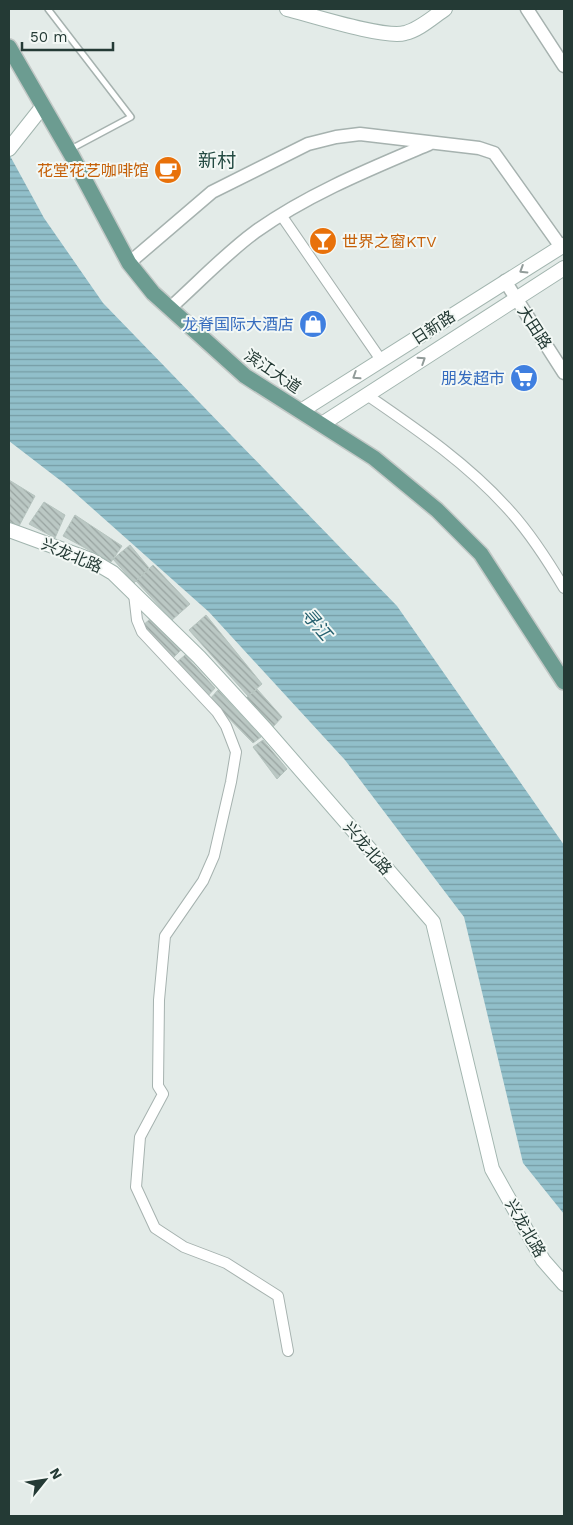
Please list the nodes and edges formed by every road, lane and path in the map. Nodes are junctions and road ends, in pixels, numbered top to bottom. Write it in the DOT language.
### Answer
graph roads {
  1 [pos="48,9"];
  2 [pos="287,9"];
  3 [pos="445,9"];
  4 [pos="527,9"];
  5 [pos="9,47"];
  6 [pos="564,66"];
  7 [pos="43,106"];
  8 [pos="431,143"];
  9 [pos="9,149"];
  10 [pos="69,150"];
  11 [pos="281,215"];
  12 [pos="562,246"];
  13 [pos="129,263"];
  14 [pos="564,268"];
  15 [pos="505,281"];
  16 [pos="516,298"];
  17 [pos="170,308"];
  18 [pos="381,360"];
  19 [pos="564,373"];
  20 [pos="367,395"];
  21 [pos="302,411"];
  22 [pos="322,424"];
  23 [pos="9,530"];
  24 [pos="564,588"];
  25 [pos="134,594"];
  26 [pos="564,682"];
  27 [pos="564,1284"];
  28 [pos="288,1350"];
  1 -- 10 [label="lane"];
  2 -- 3 [label="main road"];
  4 -- 6 [label="street"];
  5 -- 7 [label="main road, 滨江大道"];
  7 -- 9 [label="main road"];
  7 -- 10 [label="main road, 滨江大道"];
  8 -- 11 [label="street"];
  8 -- 12 [label="street"];
  8 -- 13 [label="street"];
  10 -- 13 [label="main road, 滨江大道"];
  11 -- 17 [label="street"];
  11 -- 18 [label="street"];
  12 -- 15 [label="main road, 日新路, one-way"];
  13 -- 17 [label="main road, 滨江大道"];
  14 -- 16 [label="main road, 日新路"];
  15 -- 16 [label="street, 大田路"];
  15 -- 18 [label="main road, 日新路"];
  16 -- 19 [label="street, 大田路"];
  20 -- 16 [label="main road, 日新路, one-way"];
  17 -- 21 [label="main road, 滨江大道"];
  18 -- 21 [label="main road, 日新路, one-way"];
  20 -- 22 [label="main road, 日新路"];
  20 -- 24 [label="street"];
  21 -- 22 [label="main road, 滨江大道"];
  22 -- 26 [label="main road, 滨江大道"];
  23 -- 25 [label="main road, 兴龙北路"];
  25 -- 27 [label="main road, 兴龙北路"];
  25 -- 28 [label="street"];
}
